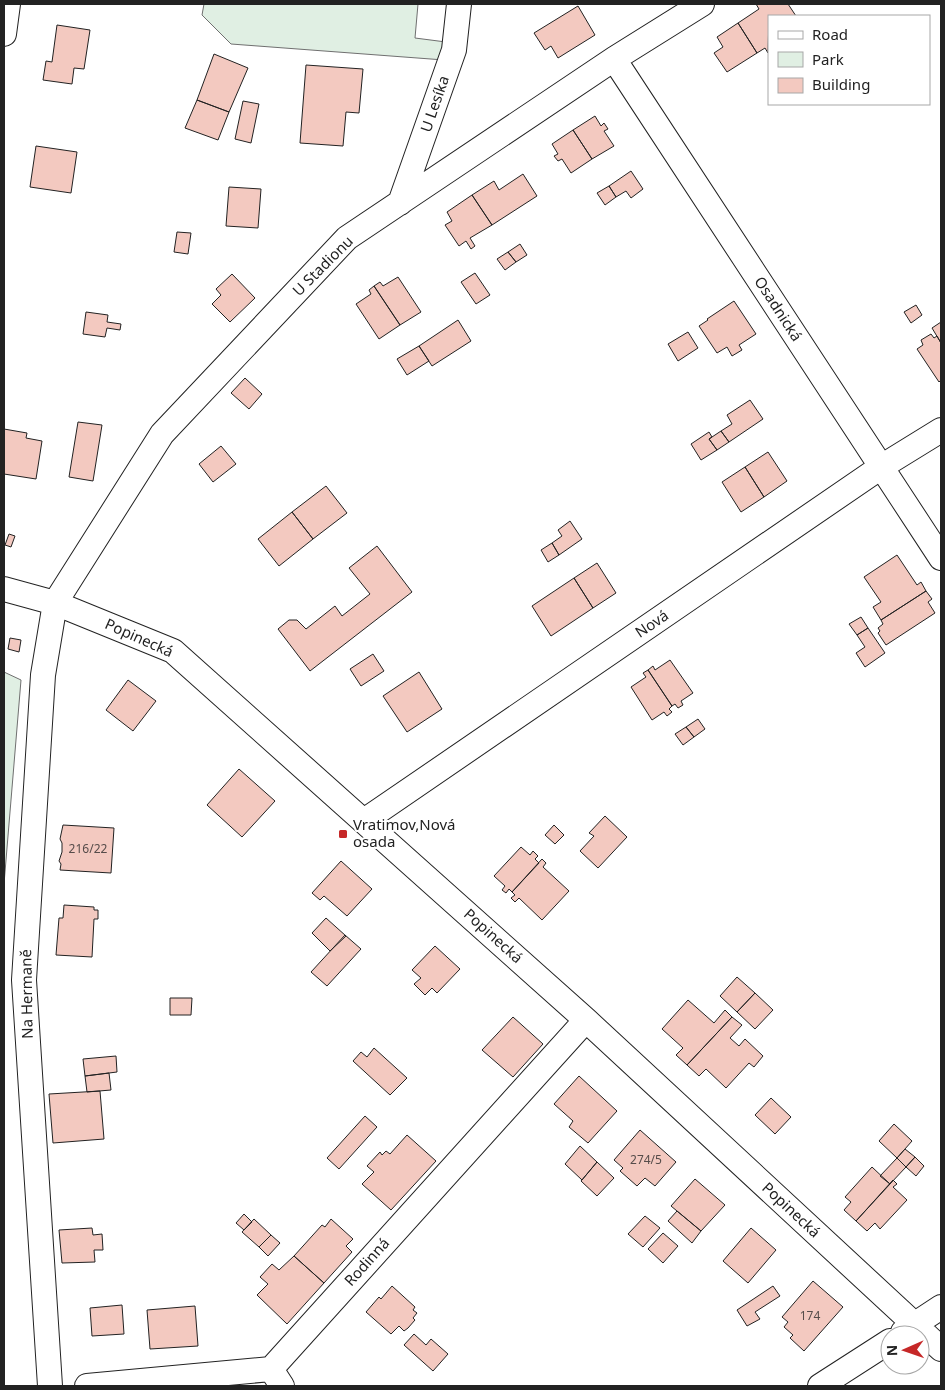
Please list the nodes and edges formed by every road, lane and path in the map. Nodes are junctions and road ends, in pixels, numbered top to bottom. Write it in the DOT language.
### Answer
graph roads {
  1 [pos="8,4"];
  2 [pos="460,4"];
  3 [pos="702,4"];
  4 [pos="4,34"];
  5 [pos="614,59"];
  6 [pos="400,203"];
  7 [pos="941,430"];
  8 [pos="881,467"];
  9 [pos="941,558"];
  10 [pos="4,589"];
  11 [pos="55,603"];
  12 [pos="364,821"];
  13 [pos="586,1020"];
  14 [pos="941,1307"];
  15 [pos="902,1325"];
  16 [pos="914,1325"];
  17 [pos="930,1343"];
  18 [pos="880,1347"];
  19 [pos="941,1349"];
  20 [pos="276,1377"];
  21 [pos="50,1386"];
  22 [pos="88,1386"];
  23 [pos="820,1386"];
  1 -- 4 [label="street"];
  2 -- 6 [label="street, U Lesíka"];
  3 -- 5 [label="street, U Stadionu"];
  5 -- 6 [label="street, U Stadionu"];
  5 -- 8 [label="street, Osadnická"];
  6 -- 11 [label="street, U Stadionu"];
  7 -- 8 [label="street, Nová"];
  8 -- 9 [label="street, Osadnická"];
  8 -- 12 [label="street, Nová"];
  10 -- 11 [label="street, Popinecká"];
  11 -- 12 [label="street, Popinecká"];
  11 -- 21 [label="street, Na Hermaně"];
  12 -- 13 [label="street, Popinecká"];
  13 -- 15 [label="street, Popinecká"];
  13 -- 20 [label="street, Rodinná"];
  14 -- 16 [label="street"];
  17 -- 19 [label="street, Popinecká"];
  18 -- 23 [label="street"];
  20 -- 22 [label="street, Rodinná"];
}
